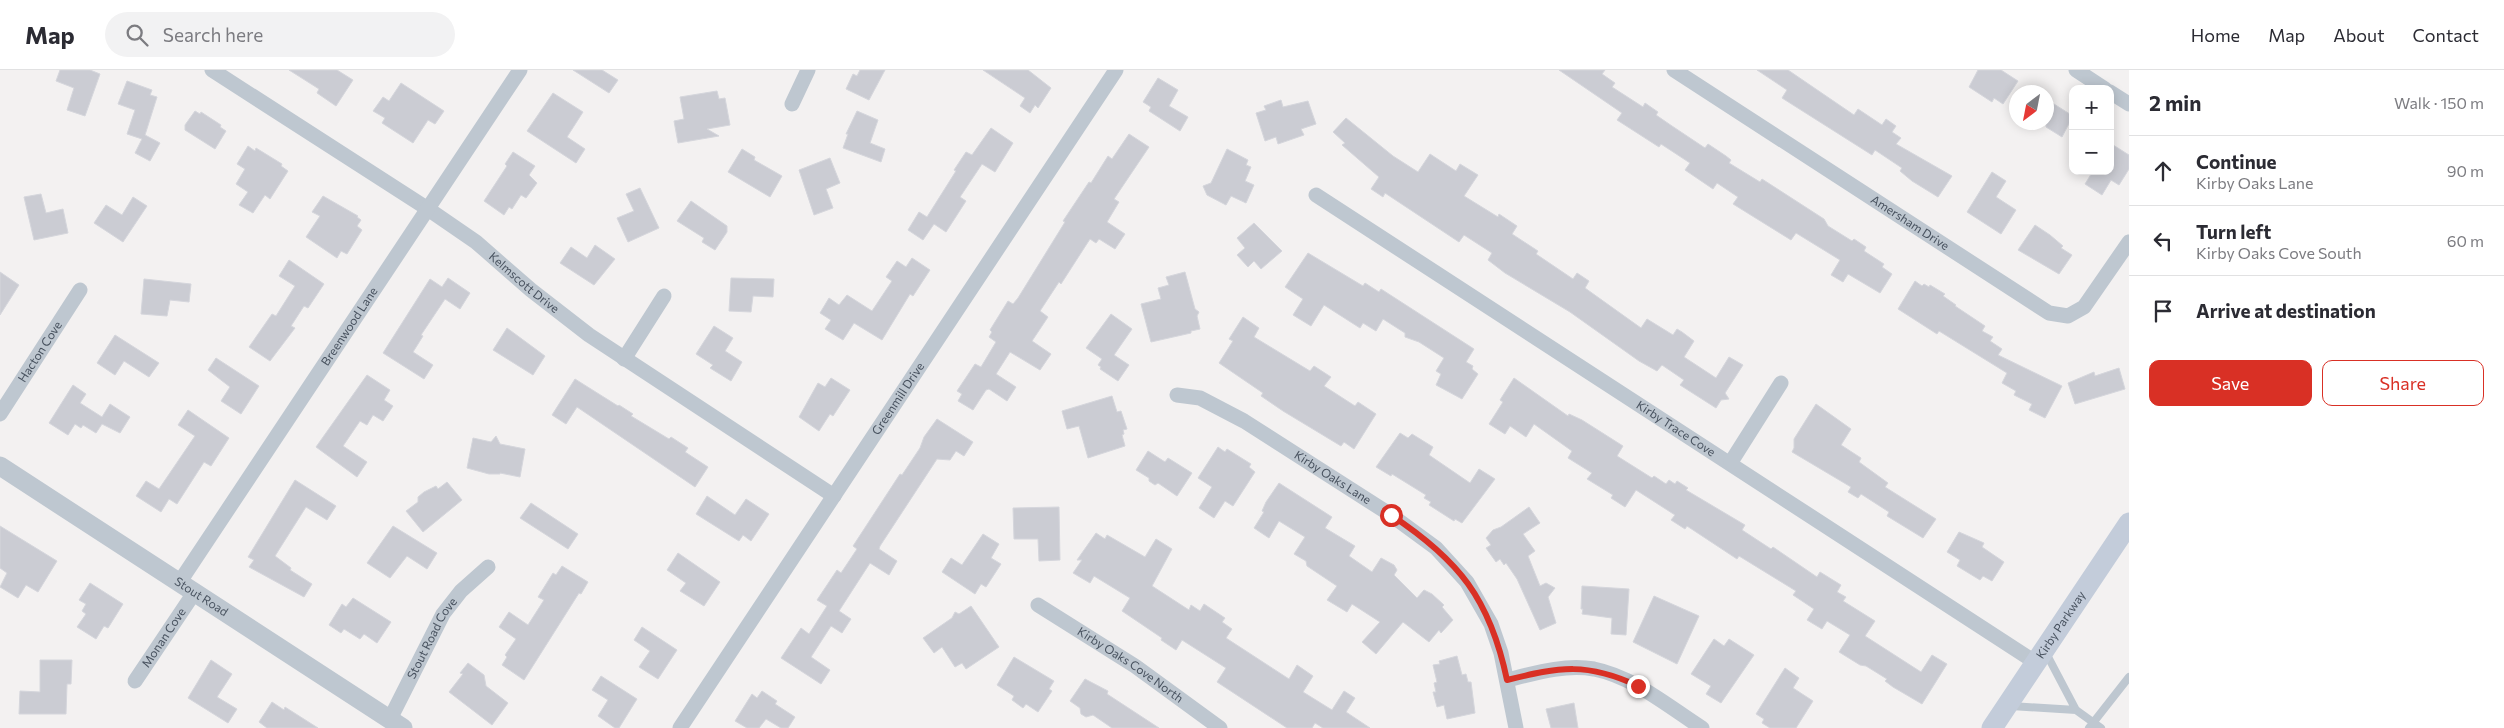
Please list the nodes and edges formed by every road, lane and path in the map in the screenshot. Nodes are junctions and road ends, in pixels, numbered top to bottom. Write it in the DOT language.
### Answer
graph roads {
  1 [pos="212,70"];
  2 [pos="520,70"];
  3 [pos="808,70"];
  4 [pos="1674,70"];
  5 [pos="2076,70"];
  6 [pos="1115,71"];
  7 [pos="2099,85"];
  8 [pos="2114,95"];
  9 [pos="792,104"];
  10 [pos="2129,104"];
  11 [pos="1316,195"];
  12 [pos="428,209"];
  13 [pos="2129,242"];
  14 [pos="80,290"];
  15 [pos="664,296"];
  16 [pos="624,359"];
  17 [pos="1781,384"];
  18 [pos="1177,395"];
  19 [pos="0,414"];
  20 [pos="1731,462"];
  21 [pos="0,466"];
  22 [pos="834,496"];
  23 [pos="2126,532"];
  24 [pos="488,567"];
  25 [pos="186,588"];
  26 [pos="1038,605"];
  27 [pos="2039,655"];
  28 [pos="2129,677"];
  29 [pos="1507,680"];
  30 [pos="135,681"];
  31 [pos="2007,706"];
  32 [pos="2076,710"];
  33 [pos="396,724"];
  34 [pos="2091,725"];
  35 [pos="680,728"];
  36 [pos="1220,728"];
  37 [pos="1516,728"];
  38 [pos="1702,728"];
  39 [pos="1992,728"];
  40 [pos="2101,728"];
  1 -- 12 [label="street, Kelmscott Drive"];
  2 -- 12 [label="street, Breenwood Lane"];
  3 -- 9 [label="street"];
  4 -- 13 [label="street, Amersham Drive"];
  5 -- 7 [label="street"];
  6 -- 22 [label="street, Greenmill Drive"];
  8 -- 10 [label="street"];
  11 -- 20 [label="street, Kirby Trace Cove"];
  12 -- 16 [label="street, Kelmscott Drive"];
  12 -- 25 [label="street, Breenwood Lane"];
  14 -- 19 [label="street, Hacton Cove"];
  15 -- 16 [label="street"];
  16 -- 22 [label="street, Kelmscott Drive"];
  17 -- 20 [label="street"];
  18 -- 29 [label="street, Kirby Oaks Lane"];
  20 -- 27 [label="street, Kirby Trace Cove"];
  21 -- 25 [label="street, Stout Road"];
  22 -- 35 [label="street, Greenmill Drive"];
  23 -- 27 [label="main road, Kirby Parkway"];
  24 -- 33 [label="street, Stout Road Cove"];
  25 -- 30 [label="street, Monan Cove"];
  25 -- 33 [label="street, Stout Road"];
  26 -- 36 [label="street, Kirby Oaks Cove North"];
  27 -- 31 [label="main road, Kirby Parkway"];
  27 -- 32 [label="lane"];
  28 -- 34 [label="lane"];
  29 -- 37 [label="street, Kirby Oaks Lane"];
  29 -- 38 [label="street"];
  31 -- 32 [label="lane"];
  31 -- 39 [label="main road, Kirby Parkway"];
  32 -- 34 [label="lane"];
  34 -- 40 [label="lane"];
}
